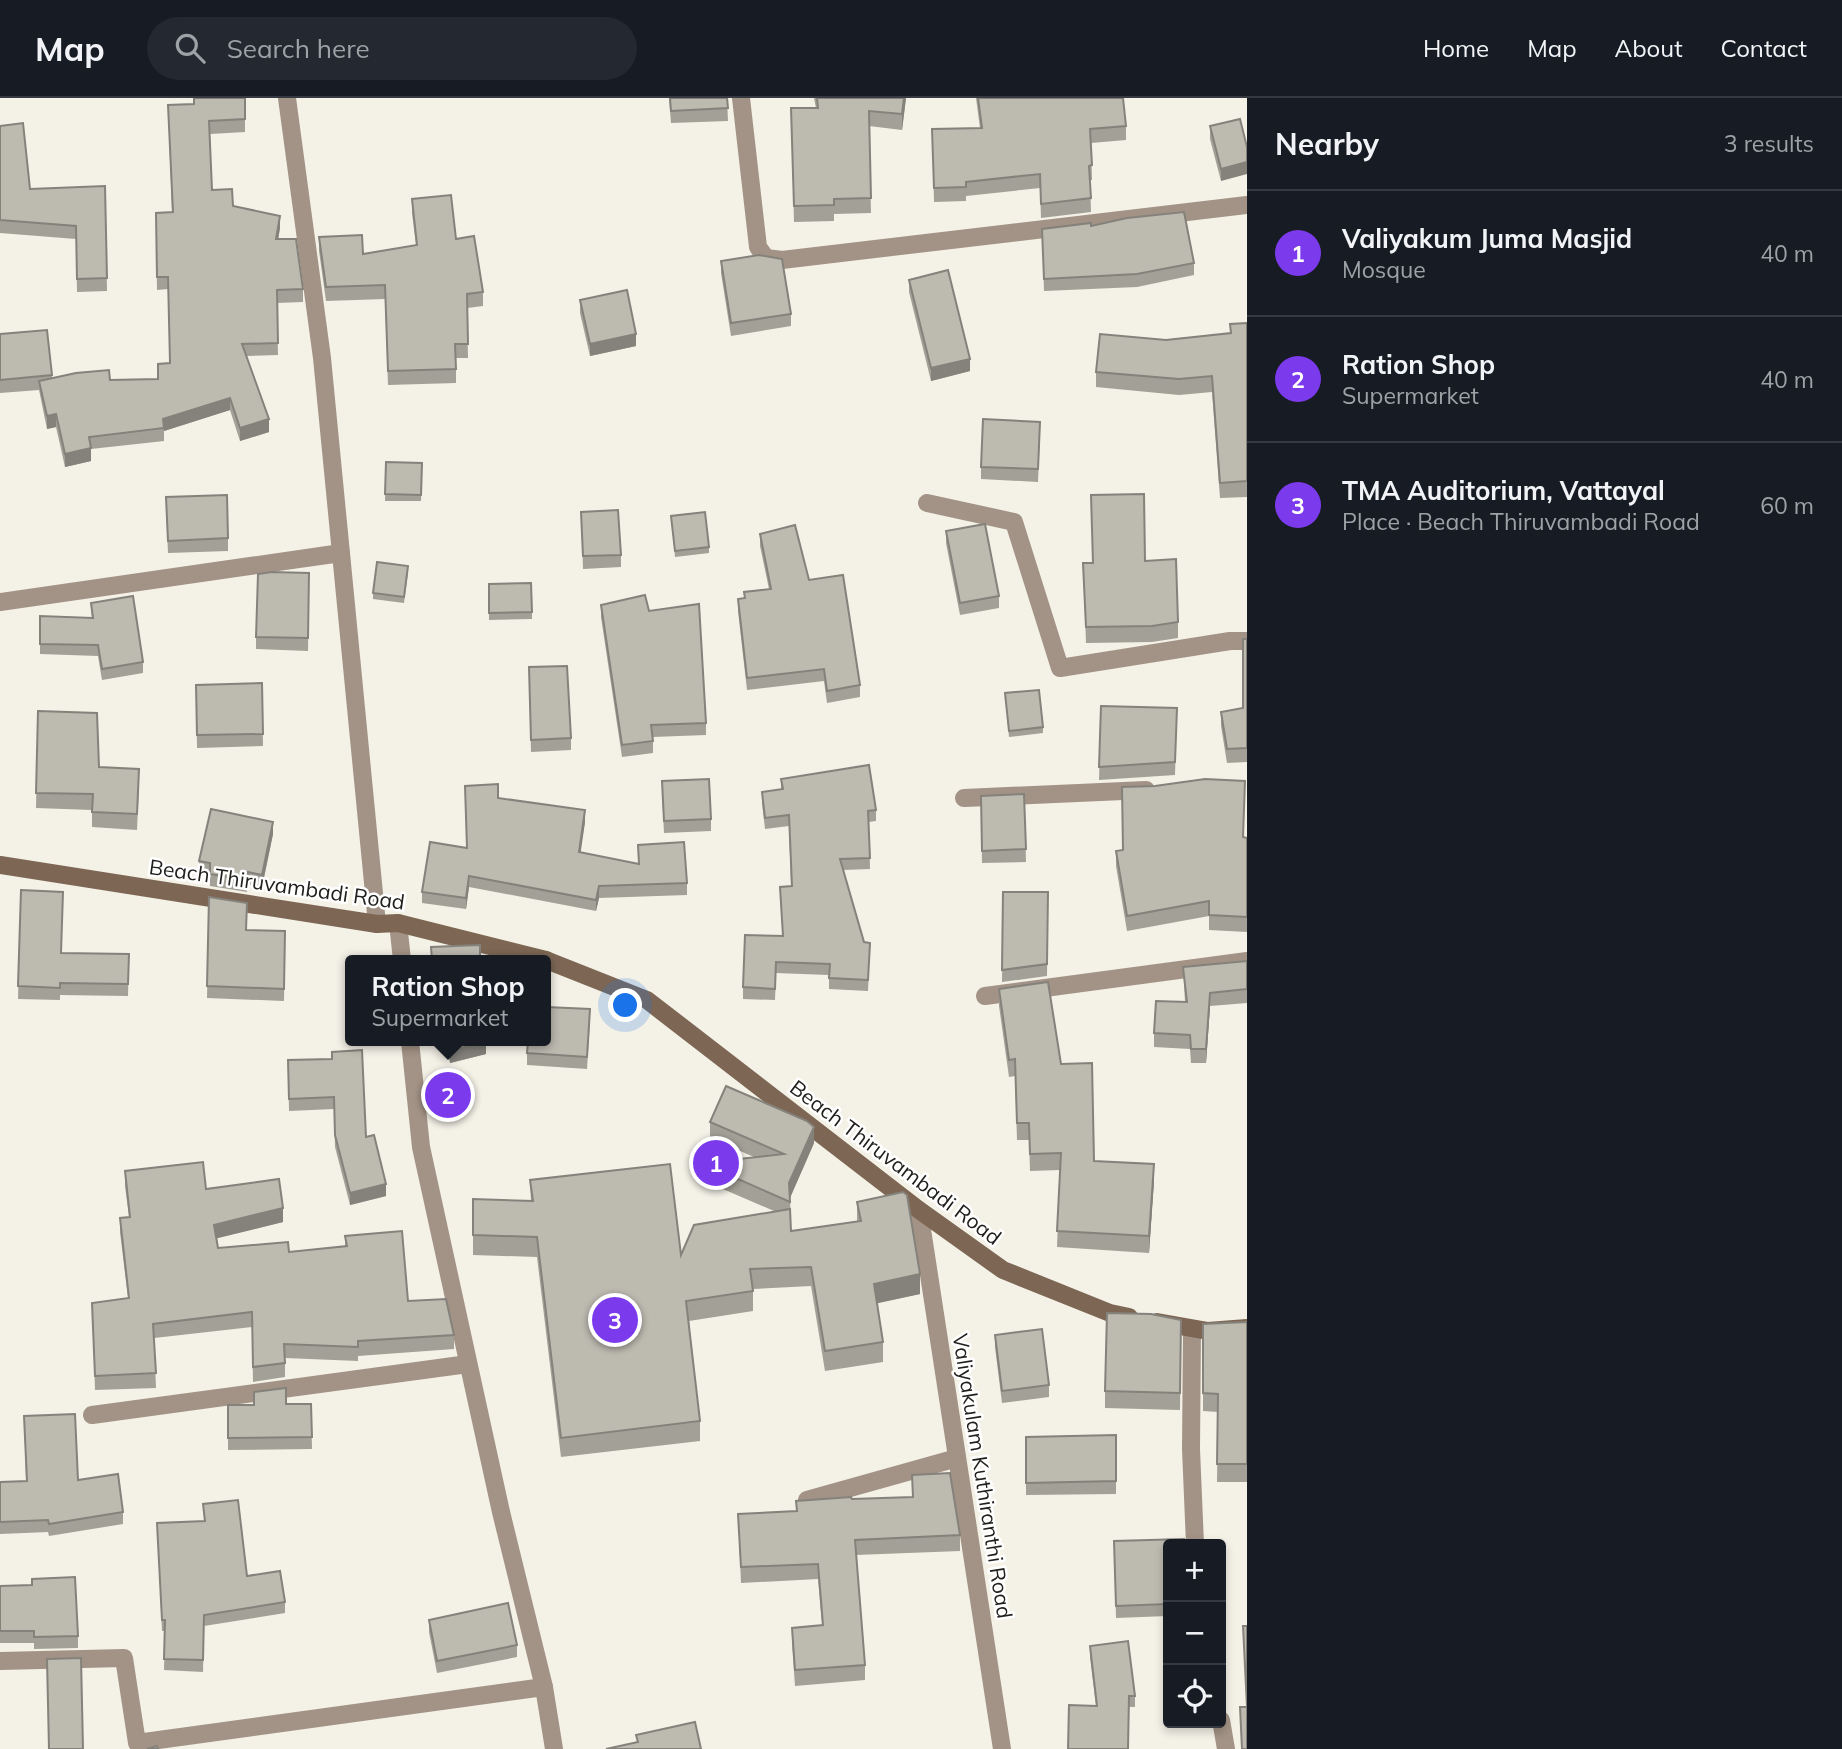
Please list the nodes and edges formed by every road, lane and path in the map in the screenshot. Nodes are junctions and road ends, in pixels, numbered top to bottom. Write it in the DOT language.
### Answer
graph roads {
  1 [pos="287,98"];
  2 [pos="741,98"];
  3 [pos="1247,205"];
  4 [pos="927,503"];
  5 [pos="341,553"];
  6 [pos="0,602"];
  7 [pos="1247,640"];
  8 [pos="1166,788"];
  9 [pos="964,798"];
  10 [pos="0,865"];
  11 [pos="398,923"];
  12 [pos="377,924"];
  13 [pos="401,955"];
  14 [pos="526,955"];
  15 [pos="1247,961"];
  16 [pos="551,962"];
  17 [pos="985,996"];
  18 [pos="411,1046"];
  19 [pos="919,1210"];
  20 [pos="1247,1328"];
  21 [pos="1192,1329"];
  22 [pos="468,1364"];
  23 [pos="92,1415"];
  24 [pos="957,1458"];
  25 [pos="807,1500"];
  26 [pos="1195,1539"];
  27 [pos="0,1661"];
  28 [pos="544,1687"];
  29 [pos="1222,1728"];
  30 [pos="197,1743"];
  31 [pos="554,1749"];
  32 [pos="1002,1749"];
  33 [pos="1226,1749"];
  1 -- 5 [label="street"];
  2 -- 3 [label="street"];
  4 -- 7 [label="street"];
  5 -- 6 [label="street"];
  5 -- 12 [label="street"];
  8 -- 9 [label="street"];
  10 -- 12 [label="main road, Beach Thiruvambadi Road"];
  11 -- 12 [label="main road, Beach Thiruvambadi Road"];
  11 -- 13 [label="street"];
  11 -- 14 [label="main road, Beach Thiruvambadi Road"];
  15 -- 17 [label="street"];
  16 -- 19 [label="main road, Beach Thiruvambadi Road"];
  18 -- 22 [label="street"];
  19 -- 21 [label="main road, Beach Thiruvambadi Road"];
  19 -- 24 [label="street, Valiyakulam Kuthiranthi Road"];
  20 -- 21 [label="main road, Beach Thiruvambadi Road"];
  21 -- 26 [label="street"];
  22 -- 23 [label="street"];
  22 -- 28 [label="street"];
  24 -- 25 [label="street"];
  24 -- 32 [label="street, Valiyakulam Kuthiranthi Road"];
  27 -- 30 [label="street"];
  28 -- 30 [label="street"];
  28 -- 31 [label="street"];
  29 -- 33 [label="street"];
}
